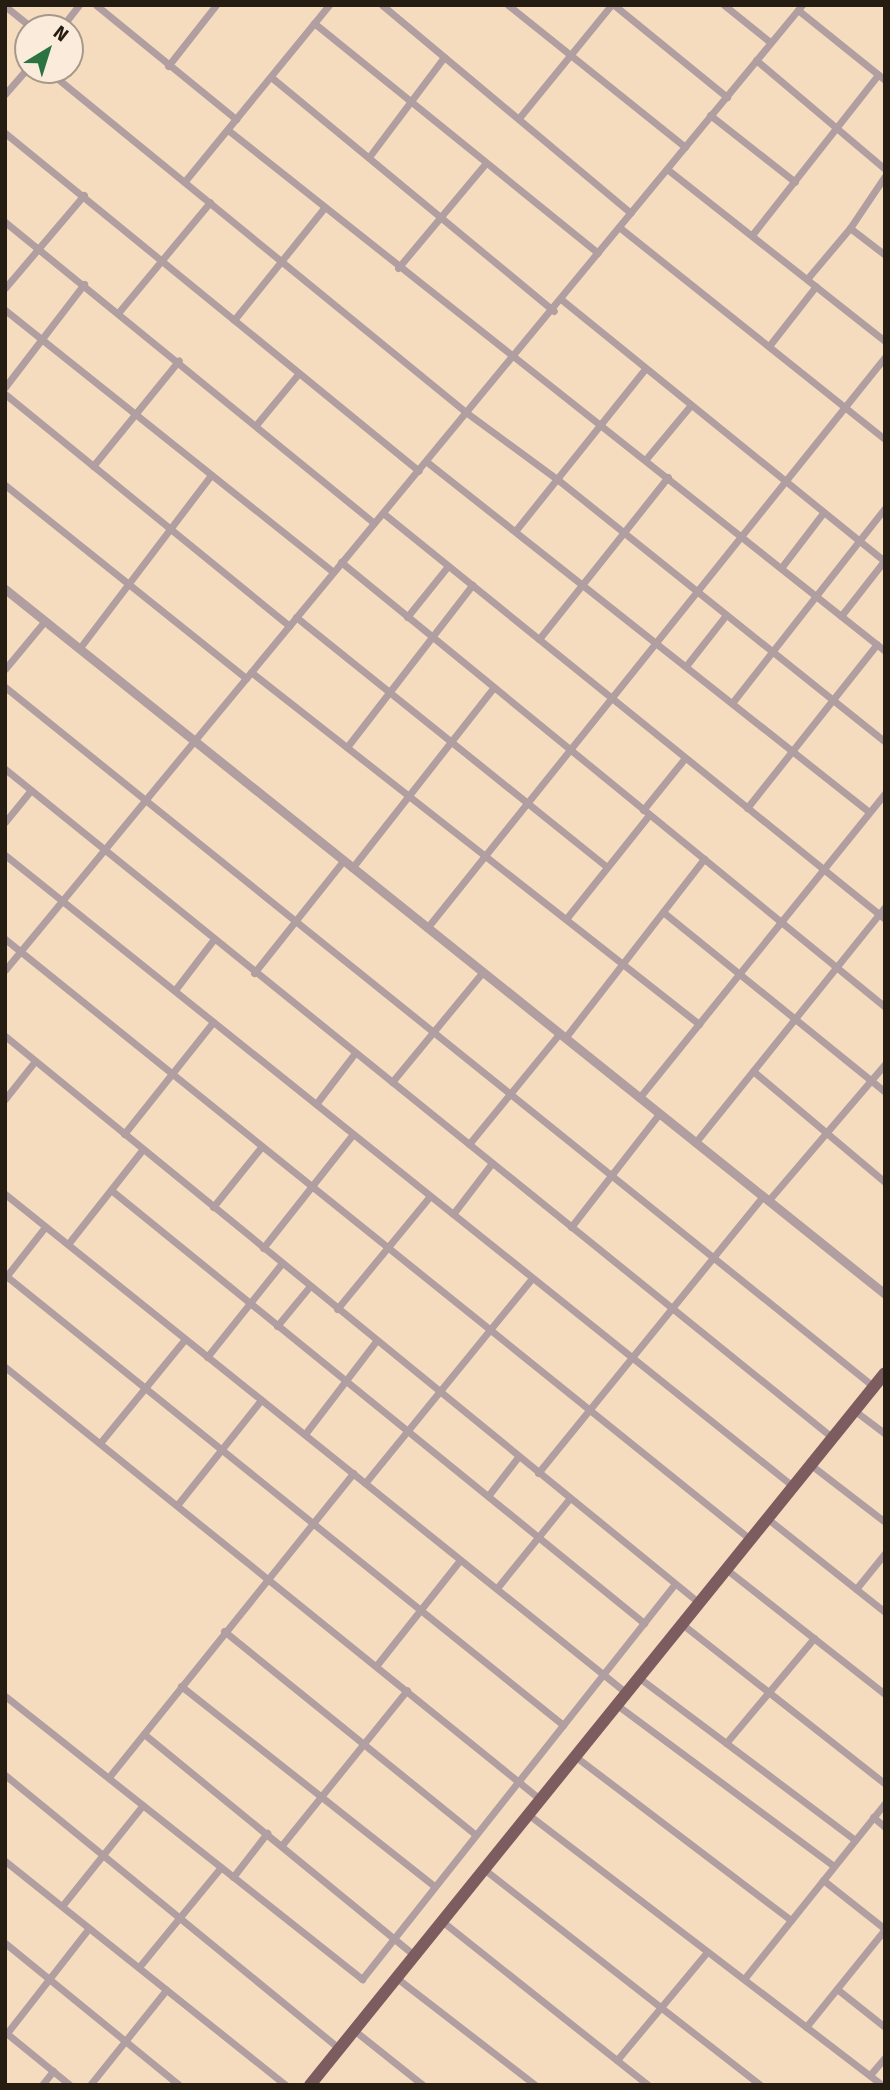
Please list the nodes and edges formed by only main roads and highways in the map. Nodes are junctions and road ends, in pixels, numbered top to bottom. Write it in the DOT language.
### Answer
graph roads {
  1 [pos="885,1373"];
  2 [pos="312,2084"];
  1 -- 2 [label="highway"];
}
